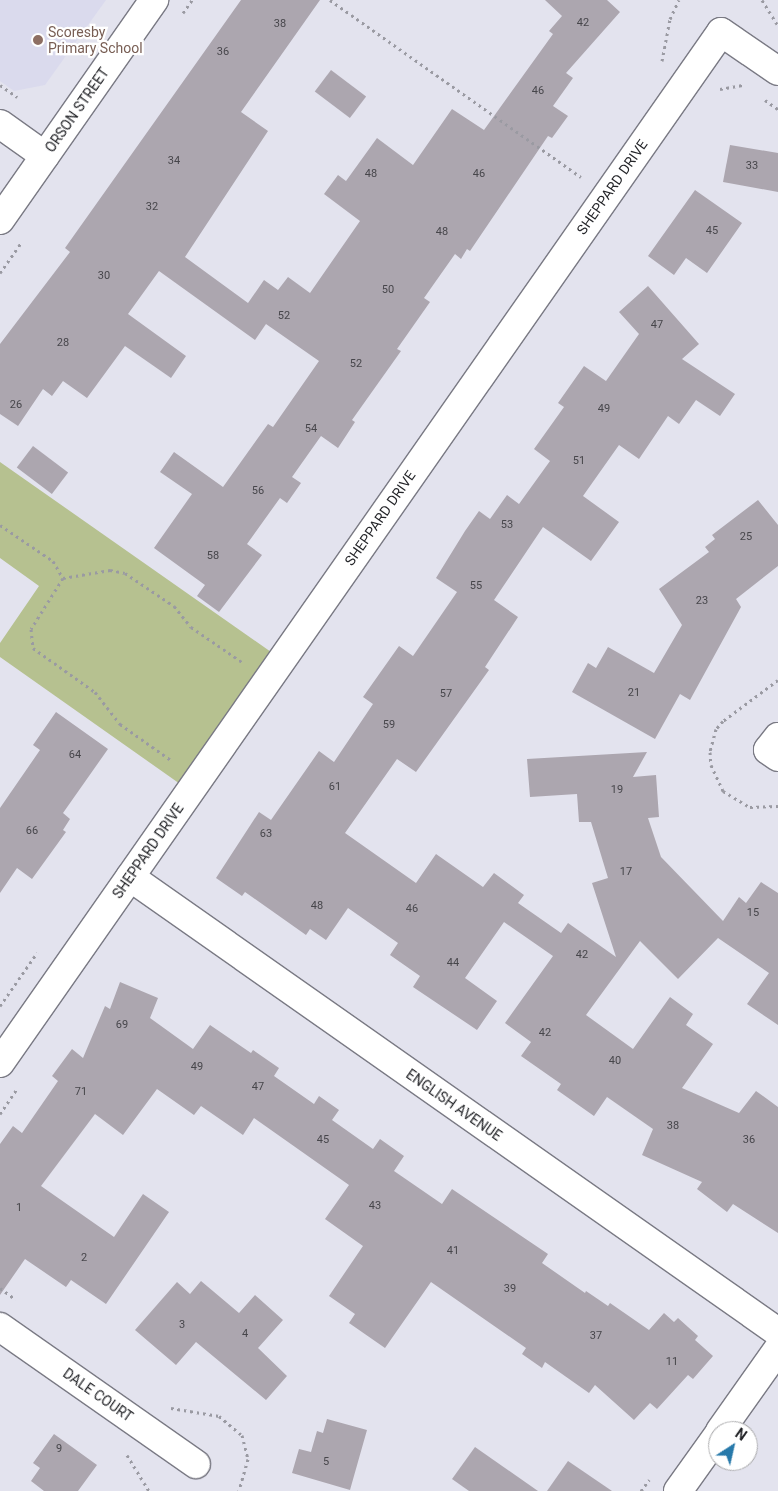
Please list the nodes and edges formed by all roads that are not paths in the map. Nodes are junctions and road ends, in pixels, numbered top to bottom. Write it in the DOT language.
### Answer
graph roads {
  1 [pos="154,0"];
  2 [pos="778,71"];
  3 [pos="0,124"];
  4 [pos="44,156"];
  5 [pos="0,220"];
  6 [pos="778,737"];
  7 [pos="778,757"];
  8 [pos="130,877"];
  9 [pos="0,1063"];
  10 [pos="0,1327"];
  11 [pos="778,1332"];
  12 [pos="778,1349"];
  13 [pos="727,1421"];
  14 [pos="708,1448"];
  15 [pos="196,1464"];
  16 [pos="678,1491"];
  1 -- 4 [label="street, ORSON STREET"];
  2 -- 8 [label="street, SHEPPARD DRIVE"];
  3 -- 4 [label="street"];
  4 -- 5 [label="street, ORSON STREET"];
  6 -- 7 [label="street"];
  8 -- 9 [label="street, SHEPPARD DRIVE"];
  8 -- 11 [label="street, ENGLISH AVENUE"];
  10 -- 15 [label="street, DALE COURT"];
  12 -- 13 [label="street"];
  14 -- 16 [label="street"];
}
